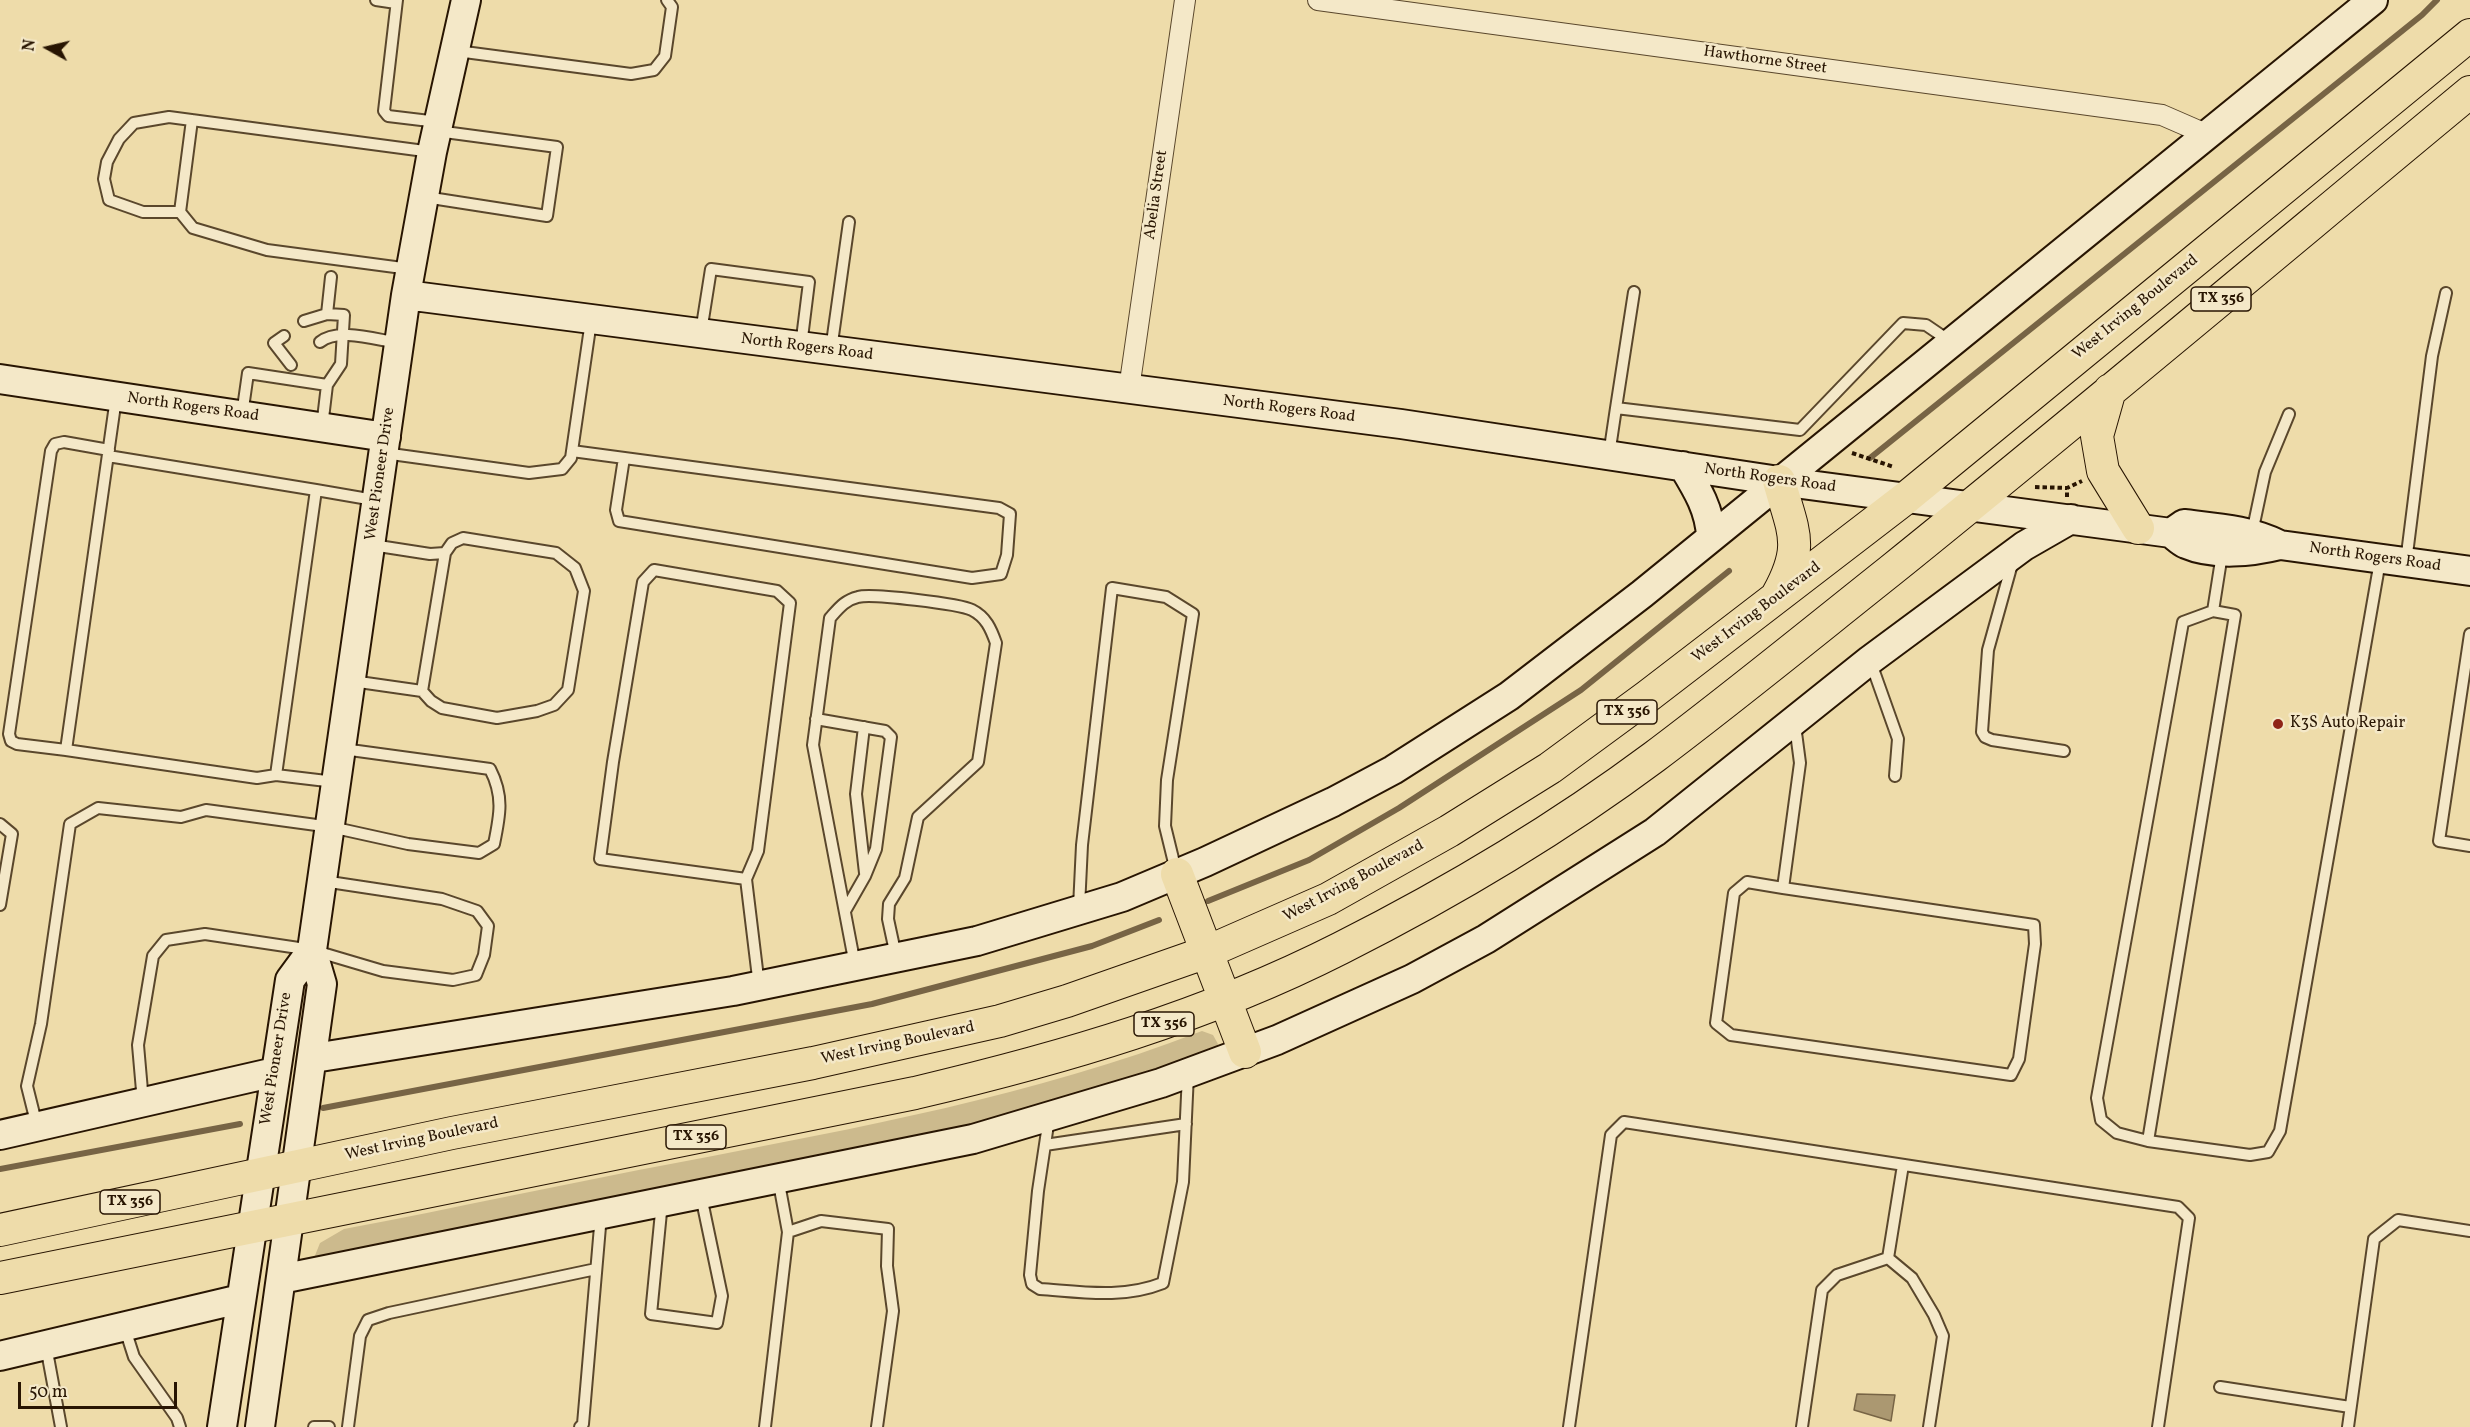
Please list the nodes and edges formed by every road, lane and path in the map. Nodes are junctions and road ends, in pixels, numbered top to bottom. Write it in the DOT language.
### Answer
graph roads {
  1 [pos="376,0"];
  2 [pos="466,0"];
  3 [pos="667,0"];
  4 [pos="1185,0"];
  5 [pos="1318,0"];
  6 [pos="2373,0"];
  7 [pos="397,1"];
  8 [pos="2470,35"];
  9 [pos="453,51"];
  10 [pos="2470,92"];
  11 [pos="192,120"];
  12 [pos="435,135"];
  13 [pos="2208,135"];
  14 [pos="424,196"];
  15 [pos="180,212"];
  16 [pos="849,222"];
  17 [pos="331,277"];
  18 [pos="408,282"];
  19 [pos="1634,292"];
  20 [pos="2446,293"];
  21 [pos="327,314"];
  22 [pos="591,320"];
  23 [pos="304,321"];
  24 [pos="701,334"];
  25 [pos="342,335"];
  26 [pos="284,336"];
  27 [pos="320,342"];
  28 [pos="1952,342"];
  29 [pos="399,343"];
  30 [pos="801,347"];
  31 [pos="831,351"];
  32 [pos="279,378"];
  33 [pos="0,379"];
  34 [pos="327,385"];
  35 [pos="1129,389"];
  36 [pos="2110,390"];
  37 [pos="117,397"];
  38 [pos="1616,408"];
  39 [pos="2289,414"];
  40 [pos="242,415"];
  41 [pos="322,427"];
  42 [pos="1810,440"];
  43 [pos="385,445"];
  44 [pos="572,451"];
  45 [pos="108,453"];
  46 [pos="1851,453"];
  47 [pos="1609,456"];
  48 [pos="624,458"];
  49 [pos="1683,466"];
  50 [pos="1894,467"];
  51 [pos="2085,479"];
  52 [pos="1779,481"];
  53 [pos="2024,486"];
  54 [pos="2067,488"];
  55 [pos="315,490"];
  56 [pos="1906,497"];
  57 [pos="377,500"];
  58 [pos="1972,505"];
  59 [pos="2069,508"];
  60 [pos="2138,528"];
  61 [pos="2171,533"];
  62 [pos="2252,533"];
  63 [pos="1711,537"];
  64 [pos="371,545"];
  65 [pos="2280,545"];
  66 [pos="2223,550"];
  67 [pos="2016,552"];
  68 [pos="445,553"];
  69 [pos="2393,561"];
  70 [pos="2470,571"];
  71 [pos="1778,594"];
  72 [pos="2213,611"];
  73 [pos="2470,634"];
  74 [pos="2469,652"];
  75 [pos="1870,660"];
  76 [pos="352,681"];
  77 [pos="422,692"];
  78 [pos="816,718"];
  79 [pos="1794,719"];
  80 [pos="864,727"];
  81 [pos="343,749"];
  82 [pos="66,750"];
  83 [pos="2064,751"];
  84 [pos="276,774"];
  85 [pos="1895,776"];
  86 [pos="338,783"];
  87 [pos="0,824"];
  88 [pos="331,827"];
  89 [pos="2470,846"];
  90 [pos="1177,874"];
  91 [pos="865,876"];
  92 [pos="746,879"];
  93 [pos="322,881"];
  94 [pos="1783,888"];
  95 [pos="0,905"];
  96 [pos="845,911"];
  97 [pos="1079,911"];
  98 [pos="312,950"];
  99 [pos="1207,952"];
  100 [pos="897,959"];
  101 [pos="856,968"];
  102 [pos="759,986"];
  103 [pos="1225,1000"];
  104 [pos="1245,1052"];
  105 [pos="314,1058"];
  106 [pos="275,1072"];
  107 [pos="1188,1073"];
  108 [pos="143,1102"];
  109 [pos="1186,1124"];
  110 [pos="37,1126"];
  111 [pos="1047,1131"];
  112 [pos="0,1135"];
  113 [pos="2148,1141"];
  114 [pos="1903,1165"];
  115 [pos="297,1166"];
  116 [pos="260,1175"];
  117 [pos="778,1178"];
  118 [pos="700,1194"];
  119 [pos="662,1202"];
  120 [pos="601,1215"];
  121 [pos="290,1220"];
  122 [pos="252,1226"];
  123 [pos="0,1230"];
  124 [pos="2470,1231"];
  125 [pos="788,1232"];
  126 [pos="1888,1258"];
  127 [pos="596,1269"];
  128 [pos="0,1278"];
  129 [pos="281,1279"];
  130 [pos="240,1299"];
  131 [pos="124,1326"];
  132 [pos="46,1345"];
  133 [pos="0,1356"];
  134 [pos="2220,1387"];
  135 [pos="2350,1407"];
  136 [pos="62,1427"];
  137 [pos="180,1427"];
  138 [pos="222,1427"];
  139 [pos="260,1427"];
  140 [pos="314,1427"];
  141 [pos="329,1427"];
  142 [pos="348,1427"];
  143 [pos="580,1427"];
  144 [pos="765,1427"];
  145 [pos="878,1427"];
  146 [pos="1569,1427"];
  147 [pos="1802,1427"];
  148 [pos="1929,1427"];
  149 [pos="2158,1427"];
  150 [pos="2348,1427"];
  1 -- 7 [label="lane"];
  2 -- 9 [label="street, West Pioneer Drive"];
  3 -- 9 [label="lane"];
  4 -- 35 [label="street, Abelia Street"];
  5 -- 13 [label="street, Hawthorne Street"];
  6 -- 13 [label="street"];
  7 -- 12 [label="lane"];
  8 -- 56 [label="main road, West Irving Boulevard / TX 356"];
  9 -- 12 [label="street, West Pioneer Drive"];
  10 -- 36 [label="main road, TX 356"];
  11 -- 12 [label="lane"];
  11 -- 15 [label="lane"];
  11 -- 15 [label="lane"];
  12 -- 14 [label="street, West Pioneer Drive"];
  12 -- 14 [label="lane"];
  13 -- 28 [label="street"];
  14 -- 18 [label="street, West Pioneer Drive"];
  15 -- 18 [label="lane"];
  16 -- 31 [label="lane"];
  17 -- 21 [label="lane"];
  18 -- 22 [label="street, North Rogers Road"];
  18 -- 29 [label="street, West Pioneer Drive"];
  19 -- 38 [label="lane"];
  20 -- 69 [label="lane"];
  21 -- 23 [label="lane"];
  21 -- 25 [label="lane"];
  22 -- 24 [label="street, North Rogers Road"];
  22 -- 44 [label="lane"];
  24 -- 30 [label="street, North Rogers Road"];
  24 -- 30 [label="lane"];
  25 -- 27 [label="lane"];
  25 -- 29 [label="lane"];
  25 -- 34 [label="lane"];
  26 -- 32 [label="lane"];
  28 -- 42 [label="street"];
  28 -- 42 [label="lane"];
  29 -- 43 [label="street, West Pioneer Drive"];
  30 -- 31 [label="street, North Rogers Road"];
  31 -- 35 [label="street, North Rogers Road"];
  32 -- 34 [label="lane"];
  32 -- 40 [label="lane"];
  33 -- 37 [label="street, North Rogers Road"];
  34 -- 41 [label="lane"];
  35 -- 47 [label="street, North Rogers Road"];
  36 -- 58 [label="main road, TX 356"];
  36 -- 60 [label="main road"];
  37 -- 40 [label="street, North Rogers Road"];
  37 -- 45 [label="lane"];
  38 -- 42 [label="lane"];
  38 -- 47 [label="lane"];
  39 -- 62 [label="lane"];
  40 -- 41 [label="street, North Rogers Road"];
  41 -- 43 [label="street, North Rogers Road"];
  42 -- 52 [label="street"];
  43 -- 44 [label="lane"];
  43 -- 57 [label="street, West Pioneer Drive"];
  44 -- 48 [label="lane"];
  45 -- 55 [label="lane"];
  45 -- 82 [label="lane"];
  45 -- 82 [label="lane"];
  46 -- 50 [label="path"];
  47 -- 49 [label="street, North Rogers Road"];
  48 -- 48 [label="lane"];
  49 -- 52 [label="street, North Rogers Road"];
  49 -- 63 [label="street"];
  51 -- 54 [label="path"];
  52 -- 56 [label="street, North Rogers Road"];
  52 -- 63 [label="street"];
  52 -- 71 [label="main road"];
  53 -- 54 [label="path"];
  54 -- 59 [label="path"];
  55 -- 57 [label="lane"];
  55 -- 84 [label="lane"];
  56 -- 58 [label="street, North Rogers Road"];
  56 -- 71 [label="main road, West Irving Boulevard / TX 356"];
  57 -- 64 [label="street, West Pioneer Drive"];
  58 -- 59 [label="street, North Rogers Road"];
  58 -- 103 [label="main road, TX 356"];
  59 -- 60 [label="street, North Rogers Road"];
  59 -- 67 [label="street"];
  60 -- 61 [label="street, North Rogers Road"];
  61 -- 62 [label="street, North Rogers Road"];
  61 -- 66 [label="street, North Rogers Road"];
  62 -- 65 [label="street, North Rogers Road"];
  63 -- 90 [label="street"];
  64 -- 68 [label="lane"];
  64 -- 76 [label="street, West Pioneer Drive"];
  65 -- 66 [label="street, North Rogers Road"];
  65 -- 69 [label="street, North Rogers Road"];
  66 -- 72 [label="lane"];
  67 -- 75 [label="street"];
  67 -- 83 [label="lane"];
  68 -- 77 [label="lane"];
  68 -- 77 [label="lane"];
  69 -- 70 [label="street, North Rogers Road"];
  69 -- 113 [label="lane"];
  71 -- 99 [label="main road, West Irving Boulevard / TX 356"];
  72 -- 113 [label="lane"];
  72 -- 113 [label="lane"];
  73 -- 74 [label="lane"];
  74 -- 89 [label="lane"];
  75 -- 79 [label="street"];
  75 -- 85 [label="lane"];
  76 -- 77 [label="lane"];
  76 -- 81 [label="street, West Pioneer Drive"];
  78 -- 80 [label="lane"];
  78 -- 96 [label="lane"];
  78 -- 100 [label="lane"];
  79 -- 94 [label="lane"];
  79 -- 104 [label="street"];
  80 -- 91 [label="lane"];
  80 -- 91 [label="lane"];
  81 -- 86 [label="street, West Pioneer Drive"];
  81 -- 88 [label="lane"];
  82 -- 84 [label="lane"];
  84 -- 86 [label="lane"];
  86 -- 88 [label="street, West Pioneer Drive"];
  87 -- 95 [label="lane"];
  88 -- 93 [label="street, West Pioneer Drive"];
  88 -- 110 [label="lane"];
  90 -- 97 [label="street"];
  90 -- 97 [label="lane"];
  90 -- 99 [label="main road"];
  91 -- 96 [label="lane"];
  92 -- 92 [label="lane"];
  92 -- 102 [label="lane"];
  93 -- 98 [label="street, West Pioneer Drive"];
  93 -- 98 [label="lane"];
  94 -- 94 [label="lane"];
  96 -- 101 [label="lane"];
  97 -- 100 [label="street"];
  98 -- 105 [label="street, West Pioneer Drive"];
  98 -- 106 [label="street, West Pioneer Drive"];
  98 -- 108 [label="lane"];
  99 -- 103 [label="main road"];
  99 -- 115 [label="main road, West Irving Boulevard / TX 356"];
  100 -- 101 [label="street"];
  101 -- 102 [label="street"];
  102 -- 105 [label="street"];
  103 -- 104 [label="main road"];
  103 -- 121 [label="main road, TX 356"];
  104 -- 107 [label="street"];
  105 -- 115 [label="street, West Pioneer Drive"];
  106 -- 108 [label="street"];
  106 -- 116 [label="street, West Pioneer Drive"];
  107 -- 109 [label="lane"];
  107 -- 111 [label="street"];
  108 -- 110 [label="street"];
  109 -- 111 [label="lane"];
  109 -- 111 [label="lane"];
  110 -- 112 [label="street"];
  111 -- 117 [label="street"];
  114 -- 126 [label="lane"];
  114 -- 146 [label="lane"];
  114 -- 149 [label="lane"];
  115 -- 116 [label="main road, West Irving Boulevard / TX 356"];
  115 -- 121 [label="street, West Pioneer Drive"];
  116 -- 122 [label="street, West Pioneer Drive"];
  116 -- 123 [label="main road, West Irving Boulevard / TX 356"];
  117 -- 118 [label="street"];
  117 -- 125 [label="lane"];
  118 -- 119 [label="street"];
  118 -- 119 [label="lane"];
  119 -- 120 [label="street"];
  120 -- 127 [label="lane"];
  120 -- 129 [label="street"];
  121 -- 122 [label="main road, TX 356"];
  121 -- 129 [label="street, West Pioneer Drive"];
  122 -- 128 [label="main road, TX 356"];
  122 -- 130 [label="street, West Pioneer Drive"];
  124 -- 135 [label="lane"];
  125 -- 144 [label="lane"];
  125 -- 145 [label="lane"];
  126 -- 147 [label="lane"];
  126 -- 148 [label="lane"];
  127 -- 142 [label="lane"];
  127 -- 143 [label="lane"];
  129 -- 139 [label="street"];
  130 -- 131 [label="street"];
  130 -- 138 [label="street"];
  131 -- 132 [label="street"];
  131 -- 137 [label="lane"];
  132 -- 133 [label="street"];
  132 -- 136 [label="lane"];
  134 -- 135 [label="lane"];
  135 -- 150 [label="lane"];
  140 -- 141 [label="lane"];
}
